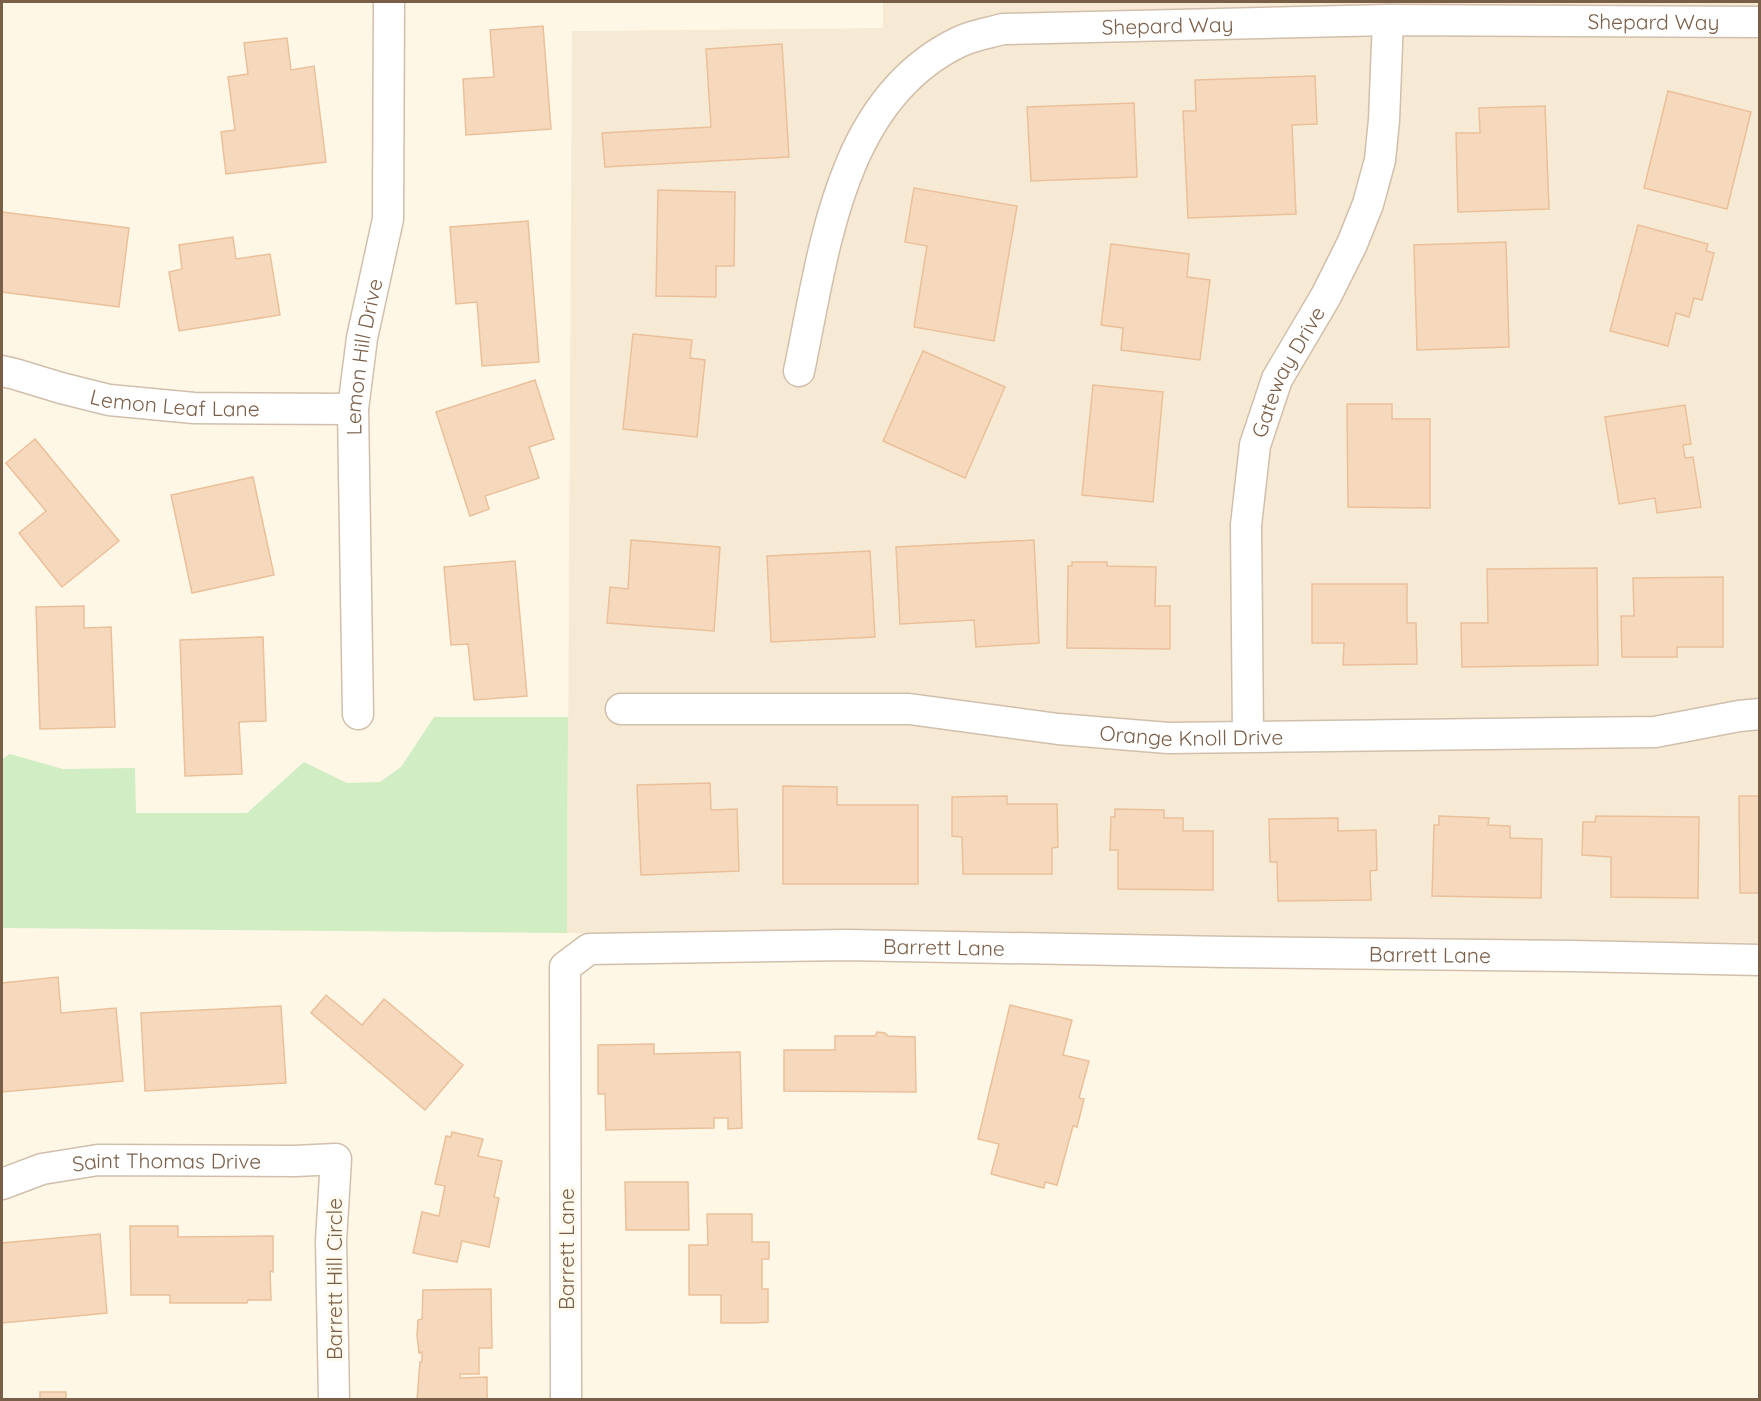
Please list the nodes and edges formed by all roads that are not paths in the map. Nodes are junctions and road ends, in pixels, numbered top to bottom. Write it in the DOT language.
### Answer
graph roads {
  1 [pos="389,2"];
  2 [pos="1388,20"];
  3 [pos="1760,22"];
  4 [pos="2,371"];
  5 [pos="799,371"];
  6 [pos="353,409"];
  7 [pos="621,709"];
  8 [pos="358,714"];
  9 [pos="1760,714"];
  10 [pos="1248,736"];
  11 [pos="1760,960"];
  12 [pos="336,1159"];
  13 [pos="2,1184"];
  14 [pos="334,1400"];
  15 [pos="566,1400"];
  1 -- 6 [label="street, Lemon Hill Drive"];
  2 -- 3 [label="street, Shepard Way"];
  2 -- 5 [label="street, Shepard Way"];
  2 -- 10 [label="street, Gateway Drive"];
  4 -- 6 [label="street, Lemon Leaf Lane"];
  6 -- 8 [label="street, Lemon Hill Drive"];
  7 -- 10 [label="street, Orange Knoll Drive"];
  9 -- 10 [label="street, Orange Knoll Drive"];
  11 -- 15 [label="street, Barrett Lane"];
  12 -- 13 [label="street, Saint Thomas Drive"];
  12 -- 14 [label="street, Barrett Hill Circle"];
}
